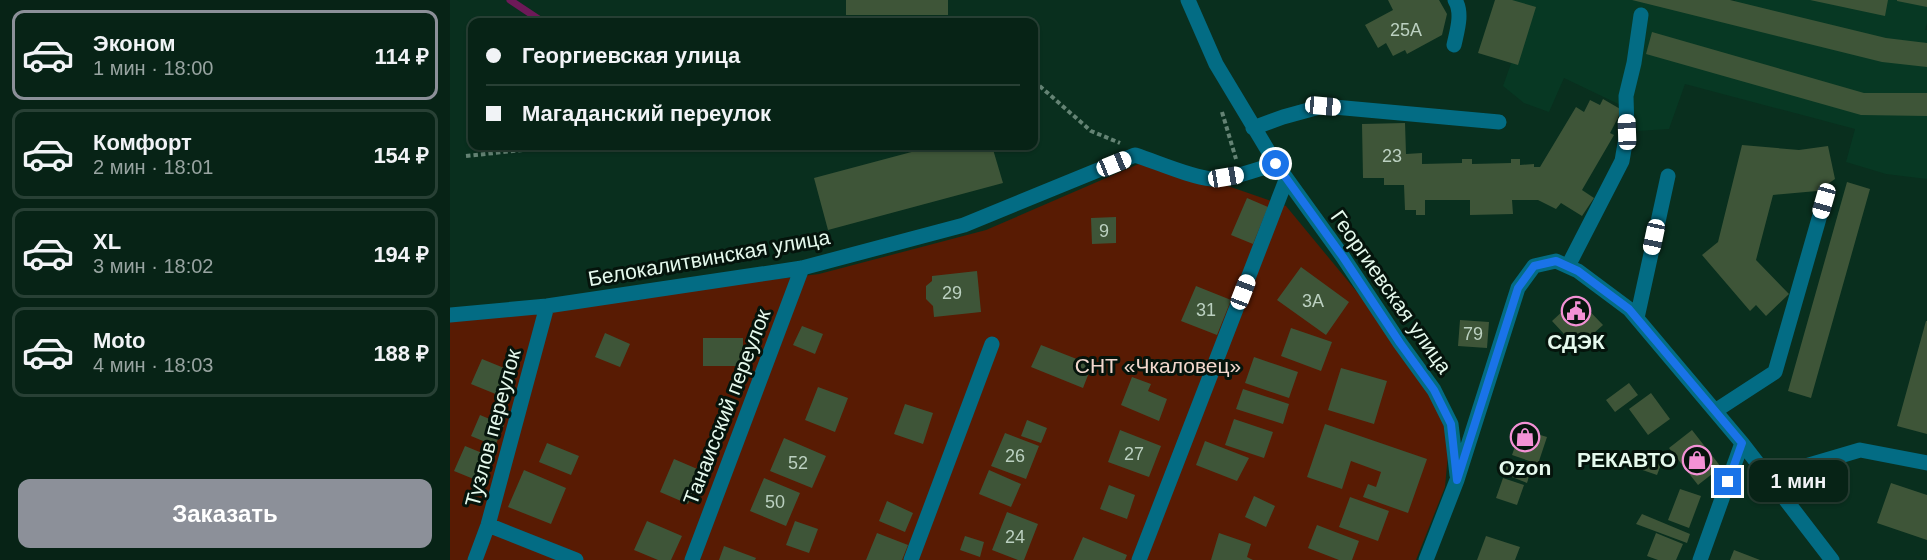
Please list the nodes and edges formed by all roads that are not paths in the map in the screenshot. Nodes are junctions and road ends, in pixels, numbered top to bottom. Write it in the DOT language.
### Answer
graph roads {
  1 [pos="1188,0"];
  2 [pos="1455,0"];
  3 [pos="1641,15"];
  4 [pos="1454,45"];
  5 [pos="1499,122"];
  6 [pos="1253,128"];
  7 [pos="1276,164"];
  8 [pos="1668,176"];
  9 [pos="1286,180"];
  10 [pos="1824,201"];
  11 [pos="1568,266"];
  12 [pos="801,268"];
  13 [pos="547,306"];
  14 [pos="450,315"];
  15 [pos="1637,318"];
  16 [pos="992,344"];
  17 [pos="1715,411"];
  18 [pos="1742,443"];
  19 [pos="1927,463"];
  20 [pos="1768,477"];
  21 [pos="1457,480"];
  22 [pos="488,525"];
  23 [pos="475,560"];
  24 [pos="576,560"];
  25 [pos="692,560"];
  26 [pos="911,560"];
  27 [pos="1139,560"];
  28 [pos="1426,560"];
  29 [pos="1700,560"];
  30 [pos="1832,560"];
  1 -- 6 [label="street, Георгиевская улица"];
  2 -- 4 [label="street"];
  3 -- 11 [label="street"];
  5 -- 6 [label="street"];
  6 -- 7 [label="street, Георгиевская улица"];
  7 -- 9 [label="street, Георгиевская улица"];
  7 -- 12 [label="street, Белокалитвинская улица"];
  8 -- 15 [label="street"];
  9 -- 21 [label="street, Георгиевская улица"];
  9 -- 27 [label="street"];
  10 -- 17 [label="street"];
  11 -- 15 [label="street"];
  11 -- 21 [label="street"];
  12 -- 13 [label="street, Белокалитвинская улица"];
  12 -- 25 [label="street, Танаисский переулок"];
  13 -- 14 [label="street, Белокалитвинская улица"];
  13 -- 22 [label="street, Тузлов переулок"];
  15 -- 17 [label="street"];
  16 -- 26 [label="street"];
  17 -- 18 [label="street"];
  18 -- 20 [label="street"];
  18 -- 29 [label="street"];
  19 -- 20 [label="street"];
  20 -- 30 [label="street"];
  21 -- 28 [label="street"];
  22 -- 23 [label="street, Тузлов переулок"];
  22 -- 24 [label="street"];
}
